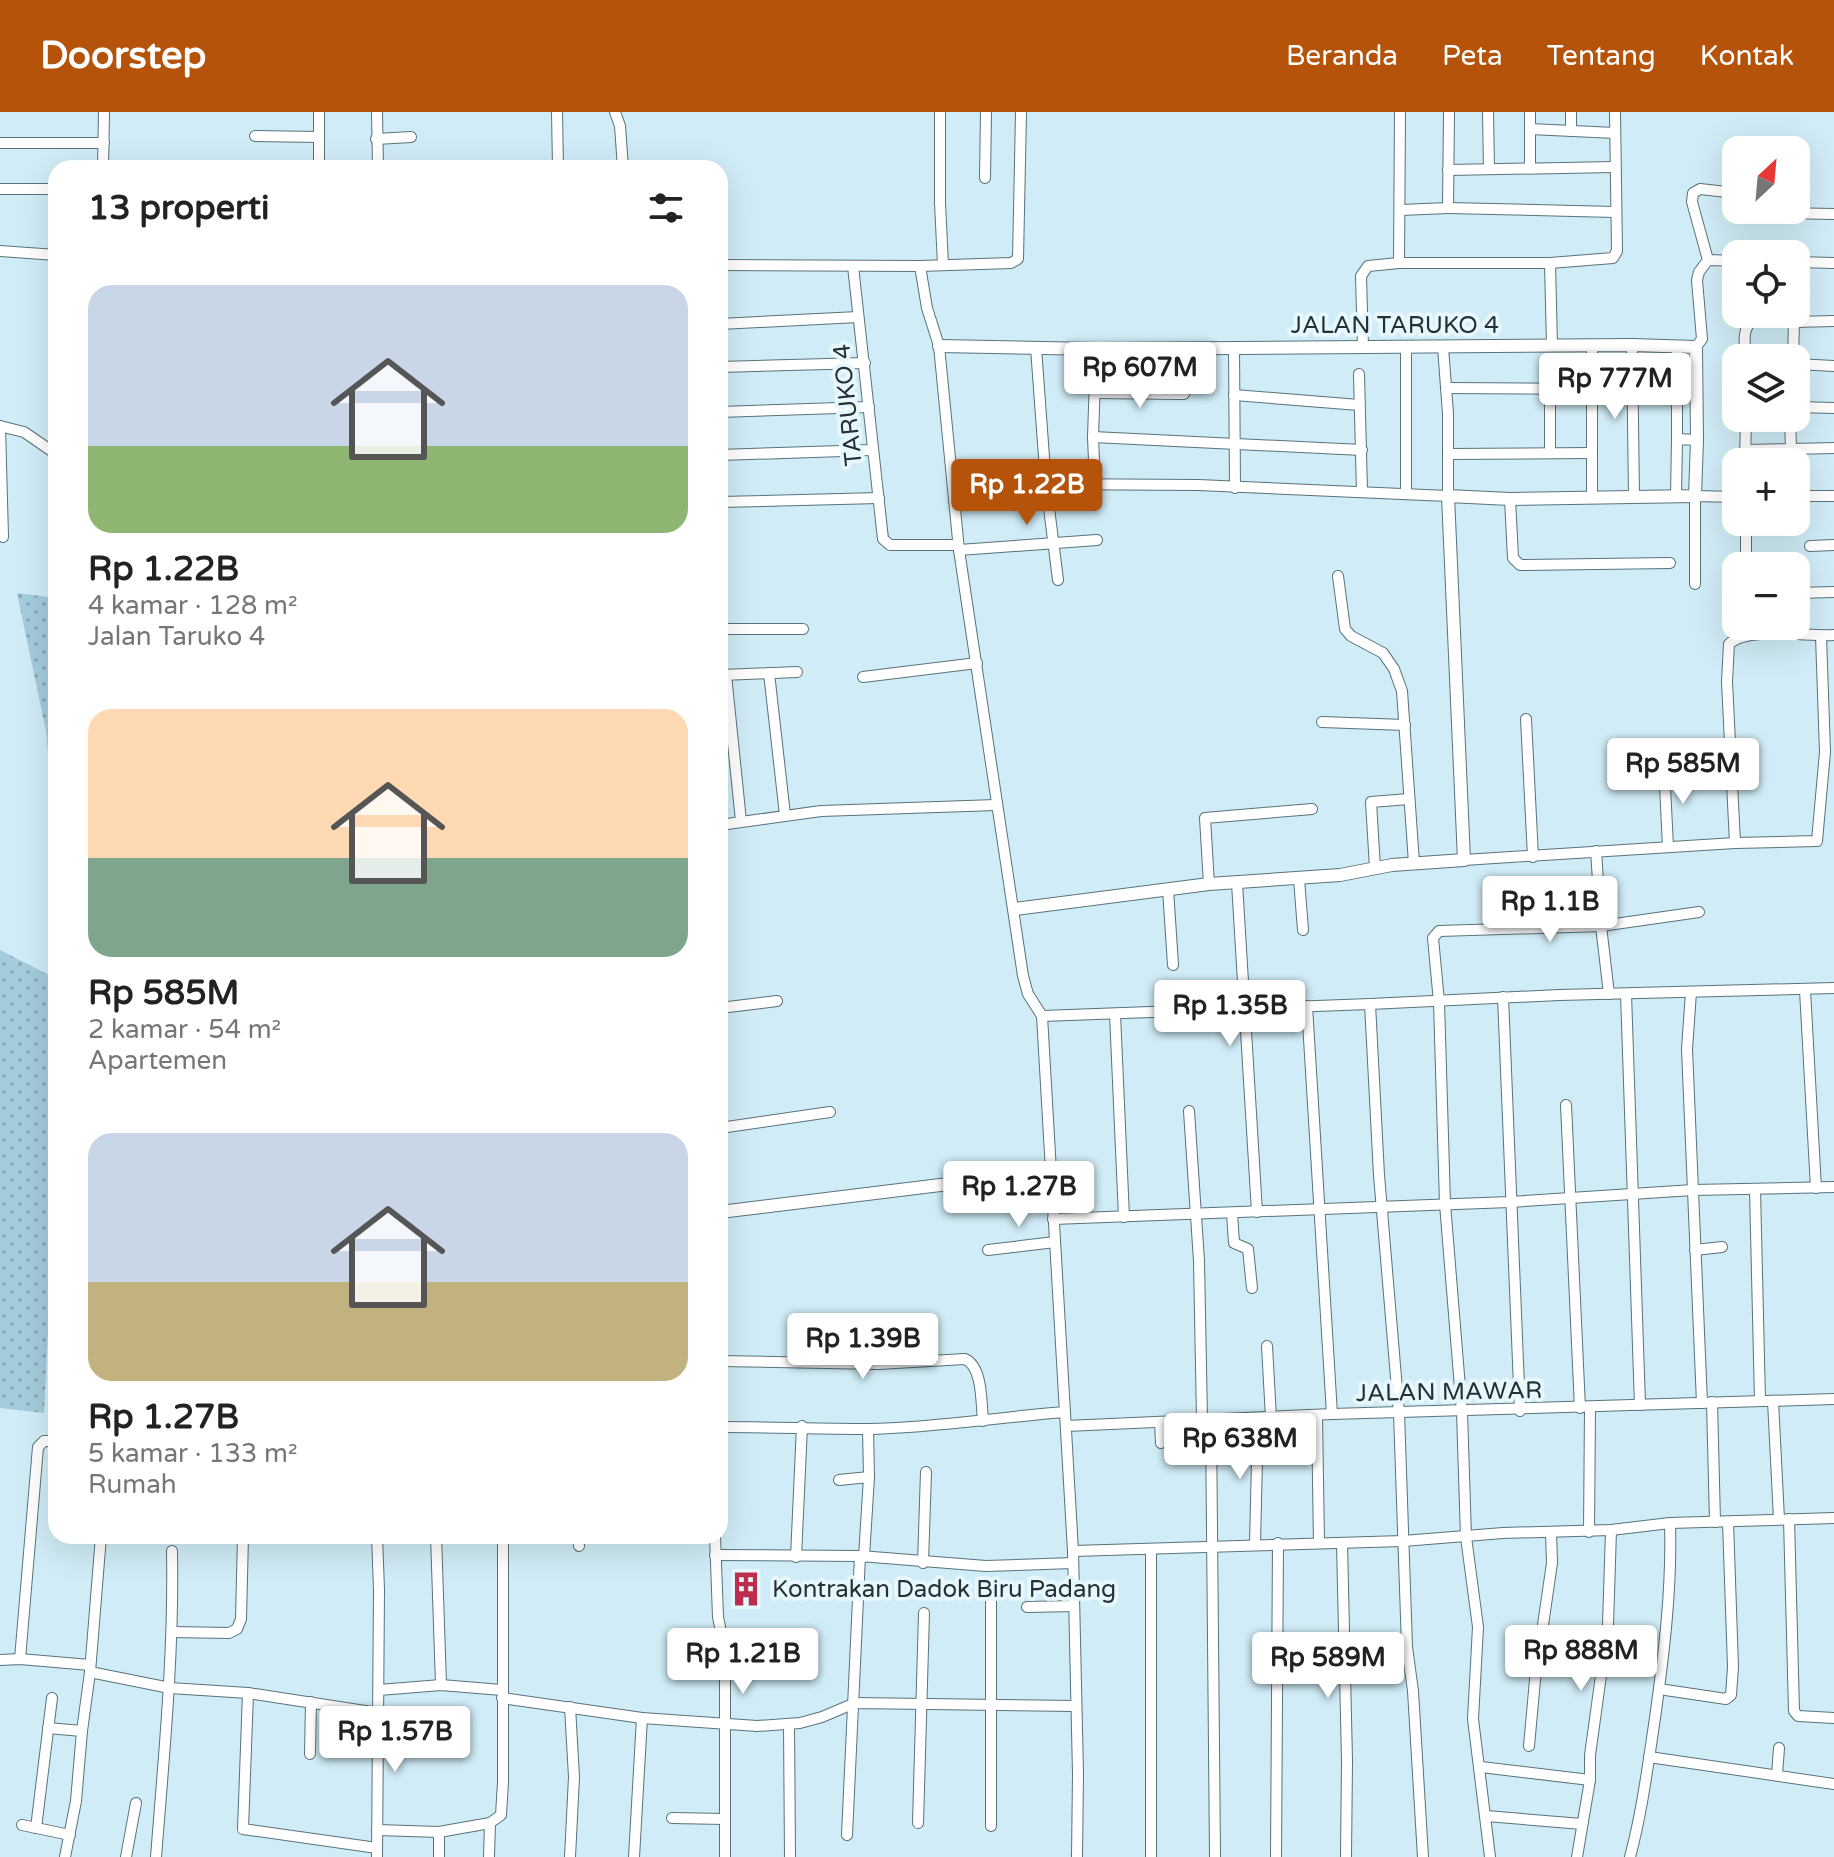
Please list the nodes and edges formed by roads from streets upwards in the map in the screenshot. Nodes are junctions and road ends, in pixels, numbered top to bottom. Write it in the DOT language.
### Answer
graph roads {
  1 [pos="104,112"];
  2 [pos="319,112"];
  3 [pos="377,112"];
  4 [pos="557,112"];
  5 [pos="615,112"];
  6 [pos="940,112"];
  7 [pos="986,112"];
  8 [pos="1021,112"];
  9 [pos="1400,112"];
  10 [pos="1449,112"];
  11 [pos="1488,112"];
  12 [pos="1530,112"];
  13 [pos="1571,112"];
  14 [pos="1615,112"];
  15 [pos="1530,129"];
  16 [pos="1571,131"];
  17 [pos="1615,133"];
  18 [pos="255,136"];
  19 [pos="319,137"];
  20 [pos="411,137"];
  21 [pos="376,139"];
  22 [pos="0,143"];
  23 [pos="104,143"];
  24 [pos="103,160"];
  25 [pos="319,160"];
  26 [pos="377,160"];
  27 [pos="558,160"];
  28 [pos="622,160"];
  29 [pos="1530,167"];
  30 [pos="1614,167"];
  31 [pos="1489,169"];
  32 [pos="1448,170"];
  33 [pos="985,178"];
  34 [pos="0,189"];
  35 [pos="48,189"];
  36 [pos="1722,191"];
  37 [pos="1448,208"];
  38 [pos="1401,210"];
  39 [pos="1615,212"];
  40 [pos="1810,214"];
  41 [pos="1834,214"];
  42 [pos="0,251"];
  43 [pos="48,254"];
  44 [pos="1708,260"];
  45 [pos="1722,260"];
  46 [pos="1810,262"];
  47 [pos="1399,263"];
  48 [pos="1550,263"];
  49 [pos="1834,263"];
  50 [pos="728,265"];
  51 [pos="943,265"];
  52 [pos="853,266"];
  53 [pos="920,266"];
  54 [pos="858,317"];
  55 [pos="1834,321"];
  56 [pos="1810,322"];
  57 [pos="728,324"];
  58 [pos="1632,345"];
  59 [pos="939,346"];
  60 [pos="1552,346"];
  61 [pos="1592,346"];
  62 [pos="1677,346"];
  63 [pos="1234,347"];
  64 [pos="1443,347"];
  65 [pos="1696,347"];
  66 [pos="1036,348"];
  67 [pos="1363,348"];
  68 [pos="1406,348"];
  69 [pos="1096,349"];
  70 [pos="865,363"];
  71 [pos="1810,365"];
  72 [pos="1834,366"];
  73 [pos="728,367"];
  74 [pos="1359,374"];
  75 [pos="1446,388"];
  76 [pos="1550,389"];
  77 [pos="1591,389"];
  78 [pos="1096,393"];
  79 [pos="1184,394"];
  80 [pos="1234,395"];
  81 [pos="1359,405"];
  82 [pos="869,407"];
  83 [pos="1810,407"];
  84 [pos="1834,408"];
  85 [pos="728,412"];
  86 [pos="0,426"];
  87 [pos="1093,437"];
  88 [pos="1677,439"];
  89 [pos="1697,440"];
  90 [pos="1233,443"];
  91 [pos="48,448"];
  92 [pos="1834,448"];
  93 [pos="1810,449"];
  94 [pos="873,450"];
  95 [pos="1362,450"];
  96 [pos="1550,452"];
  97 [pos="1592,453"];
  98 [pos="1448,454"];
  99 [pos="728,455"];
  100 [pos="952,473"];
  101 [pos="1006,473"];
  102 [pos="1046,484"];
  103 [pos="1095,485"];
  104 [pos="1235,488"];
  105 [pos="1362,492"];
  106 [pos="1406,494"];
  107 [pos="1448,496"];
  108 [pos="1676,496"];
  109 [pos="1695,496"];
  110 [pos="1810,496"];
  111 [pos="1834,496"];
  112 [pos="1592,497"];
  113 [pos="1634,497"];
  114 [pos="1722,497"];
  115 [pos="879,498"];
  116 [pos="1510,499"];
  117 [pos="728,502"];
  118 [pos="3,537"];
  119 [pos="1097,540"];
  120 [pos="1052,542"];
  121 [pos="1834,545"];
  122 [pos="1810,546"];
  123 [pos="959,548"];
  124 [pos="1670,563"];
  125 [pos="1338,576"];
  126 [pos="1058,580"];
  127 [pos="1695,584"];
  128 [pos="1834,592"];
  129 [pos="1810,593"];
  130 [pos="728,629"];
  131 [pos="803,629"];
  132 [pos="1810,635"];
  133 [pos="1834,635"];
  134 [pos="1821,636"];
  135 [pos="1732,640"];
  136 [pos="977,663"];
  137 [pos="797,672"];
  138 [pos="769,673"];
  139 [pos="728,675"];
  140 [pos="863,677"];
  141 [pos="728,716"];
  142 [pos="1526,719"];
  143 [pos="1322,722"];
  144 [pos="1405,725"];
  145 [pos="1664,766"];
  146 [pos="1409,799"];
  147 [pos="996,805"];
  148 [pos="1312,809"];
  149 [pos="785,815"];
  150 [pos="741,821"];
  151 [pos="728,823"];
  152 [pos="1735,843"];
  153 [pos="1668,847"];
  154 [pos="1596,851"];
  155 [pos="1533,857"];
  156 [pos="1464,860"];
  157 [pos="1414,863"];
  158 [pos="1375,868"];
  159 [pos="1299,879"];
  160 [pos="1237,883"];
  161 [pos="1209,884"];
  162 [pos="1168,889"];
  163 [pos="1015,909"];
  164 [pos="1699,912"];
  165 [pos="1601,926"];
  166 [pos="1303,930"];
  167 [pos="1173,965"];
  168 [pos="1834,988"];
  169 [pos="1805,990"];
  170 [pos="1691,992"];
  171 [pos="1609,994"];
  172 [pos="1626,994"];
  173 [pos="1503,997"];
  174 [pos="777,1001"];
  175 [pos="1439,1002"];
  176 [pos="1370,1004"];
  177 [pos="1307,1006"];
  178 [pos="728,1007"];
  179 [pos="1244,1009"];
  180 [pos="1115,1014"];
  181 [pos="1042,1016"];
  182 [pos="1566,1105"];
  183 [pos="1189,1111"];
  184 [pos="830,1112"];
  185 [pos="728,1127"];
  186 [pos="1051,1176"];
  187 [pos="1834,1187"];
  188 [pos="1816,1188"];
  189 [pos="1755,1189"];
  190 [pos="1693,1190"];
  191 [pos="1631,1194"];
  192 [pos="1571,1196"];
  193 [pos="1510,1202"];
  194 [pos="1445,1204"];
  195 [pos="1383,1206"];
  196 [pos="1319,1208"];
  197 [pos="728,1211"];
  198 [pos="1257,1212"];
  199 [pos="1232,1213"];
  200 [pos="1195,1215"];
  201 [pos="1124,1217"];
  202 [pos="1053,1219"];
  203 [pos="1055,1242"];
  204 [pos="1722,1247"];
  205 [pos="988,1250"];
  206 [pos="1695,1250"];
  207 [pos="1252,1288"];
  208 [pos="1267,1346"];
  209 [pos="728,1361"];
  210 [pos="1834,1399"];
  211 [pos="1760,1401"];
  212 [pos="1773,1401"];
  213 [pos="1707,1402"];
  214 [pos="1640,1405"];
  215 [pos="1585,1408"];
  216 [pos="1520,1411"];
  217 [pos="1065,1412"];
  218 [pos="1462,1412"];
  219 [pos="1399,1413"];
  220 [pos="1332,1414"];
  221 [pos="1317,1417"];
  222 [pos="1258,1418"];
  223 [pos="1271,1418"];
  224 [pos="1207,1419"];
  225 [pos="983,1421"];
  226 [pos="1160,1422"];
  227 [pos="802,1426"];
  228 [pos="1066,1426"];
  229 [pos="728,1427"];
  230 [pos="868,1429"];
  231 [pos="48,1442"];
  232 [pos="1161,1443"];
  233 [pos="926,1472"];
  234 [pos="869,1477"];
  235 [pos="839,1480"];
  236 [pos="1834,1518"];
  237 [pos="1784,1519"];
  238 [pos="1715,1522"];
  239 [pos="1728,1522"];
  240 [pos="1670,1523"];
  241 [pos="1611,1530"];
  242 [pos="1551,1532"];
  243 [pos="1589,1532"];
  244 [pos="1466,1537"];
  245 [pos="1403,1541"];
  246 [pos="1278,1543"];
  247 [pos="1319,1543"];
  248 [pos="1342,1543"];
  249 [pos="100,1544"];
  250 [pos="243,1544"];
  251 [pos="377,1544"];
  252 [pos="436,1544"];
  253 [pos="503,1544"];
  254 [pos="715,1544"];
  255 [pos="1255,1544"];
  256 [pos="1214,1546"];
  257 [pos="1151,1550"];
  258 [pos="172,1551"];
  259 [pos="715,1555"];
  260 [pos="862,1556"];
  261 [pos="796,1557"];
  262 [pos="1073,1557"];
  263 [pos="923,1563"];
  264 [pos="991,1591"];
  265 [pos="1074,1606"];
  266 [pos="1027,1607"];
  267 [pos="924,1613"];
  268 [pos="172,1632"];
  269 [pos="803,1647"];
  270 [pos="725,1651"];
  271 [pos="20,1659"];
  272 [pos="0,1660"];
  273 [pos="90,1668"];
  274 [pos="441,1685"];
  275 [pos="170,1688"];
  276 [pos="1659,1689"];
  277 [pos="379,1690"];
  278 [pos="248,1693"];
  279 [pos="502,1694"];
  280 [pos="52,1698"];
  281 [pos="311,1702"];
  282 [pos="855,1703"];
  283 [pos="920,1705"];
  284 [pos="1076,1706"];
  285 [pos="570,1707"];
  286 [pos="992,1707"];
  287 [pos="378,1713"];
  288 [pos="642,1718"];
  289 [pos="1834,1718"];
  290 [pos="789,1724"];
  291 [pos="726,1725"];
  292 [pos="48,1728"];
  293 [pos="82,1731"];
  294 [pos="1529,1746"];
  295 [pos="1779,1748"];
  296 [pos="310,1754"];
  297 [pos="1649,1757"];
  298 [pos="1481,1767"];
  299 [pos="712,1770"];
  300 [pos="725,1772"];
  301 [pos="1777,1775"];
  302 [pos="1590,1780"];
  303 [pos="1834,1784"];
  304 [pos="136,1803"];
  305 [pos="1486,1816"];
  306 [pos="672,1818"];
  307 [pos="725,1819"];
  308 [pos="490,1823"];
  309 [pos="918,1823"];
  310 [pos="1582,1824"];
  311 [pos="22,1825"];
  312 [pos="991,1826"];
  313 [pos="36,1828"];
  314 [pos="377,1830"];
  315 [pos="439,1832"];
  316 [pos="70,1835"];
  317 [pos="847,1835"];
  318 [pos="377,1852"];
  319 [pos="65,1857"];
  320 [pos="126,1857"];
  321 [pos="156,1857"];
  322 [pos="439,1857"];
  323 [pos="489,1857"];
  324 [pos="570,1857"];
  325 [pos="634,1857"];
  326 [pos="725,1857"];
  327 [pos="790,1857"];
  328 [pos="1077,1857"];
  329 [pos="1151,1857"];
  330 [pos="1215,1857"];
  331 [pos="1276,1857"];
  332 [pos="1346,1857"];
  333 [pos="1423,1857"];
  334 [pos="1490,1857"];
  335 [pos="1577,1857"];
  336 [pos="1630,1857"];
  1 -- 23 [label="street"];
  2 -- 19 [label="street"];
  3 -- 21 [label="street"];
  4 -- 27 [label="street"];
  5 -- 28 [label="street"];
  6 -- 51 [label="street"];
  7 -- 33 [label="street"];
  8 -- 51 [label="street"];
  9 -- 38 [label="street"];
  10 -- 32 [label="street"];
  11 -- 31 [label="street"];
  12 -- 15 [label="street"];
  13 -- 16 [label="street"];
  14 -- 17 [label="street"];
  15 -- 16 [label="street"];
  15 -- 29 [label="street"];
  16 -- 17 [label="street"];
  17 -- 30 [label="street"];
  18 -- 19 [label="street"];
  19 -- 25 [label="street"];
  20 -- 21 [label="street"];
  21 -- 26 [label="street"];
  22 -- 23 [label="street"];
  23 -- 24 [label="street"];
  29 -- 30 [label="street"];
  29 -- 31 [label="street"];
  30 -- 39 [label="street"];
  31 -- 32 [label="street"];
  32 -- 37 [label="street"];
  34 -- 35 [label="street"];
  36 -- 44 [label="street"];
  37 -- 38 [label="street"];
  37 -- 39 [label="street"];
  38 -- 47 [label="street"];
  39 -- 48 [label="street"];
  40 -- 41 [label="street"];
  42 -- 43 [label="street"];
  44 -- 45 [label="street"];
  44 -- 65 [label="street"];
  46 -- 49 [label="street"];
  47 -- 48 [label="street"];
  47 -- 67 [label="street"];
  48 -- 60 [label="street"];
  50 -- 52 [label="street"];
  51 -- 53 [label="street"];
  52 -- 53 [label="street"];
  52 -- 54 [label="street, TARUKO 4"];
  53 -- 59 [label="street"];
  54 -- 57 [label="street"];
  54 -- 70 [label="street, TARUKO 4"];
  55 -- 56 [label="street"];
  58 -- 61 [label="street, JALAN TARUKO 4"];
  58 -- 62 [label="street, JALAN TARUKO 4"];
  58 -- 113 [label="street"];
  59 -- 66 [label="street, JALAN TARUKO 4"];
  59 -- 100 [label="street"];
  60 -- 61 [label="street, JALAN TARUKO 4"];
  60 -- 64 [label="street, JALAN TARUKO 4"];
  61 -- 77 [label="street"];
  62 -- 65 [label="street, JALAN TARUKO 4"];
  62 -- 88 [label="street"];
  63 -- 67 [label="street, JALAN TARUKO 4"];
  63 -- 69 [label="street, JALAN TARUKO 4"];
  63 -- 80 [label="street"];
  64 -- 68 [label="street, JALAN TARUKO 4"];
  64 -- 75 [label="street"];
  65 -- 89 [label="street"];
  66 -- 69 [label="street, JALAN TARUKO 4"];
  66 -- 102 [label="street"];
  67 -- 68 [label="street, JALAN TARUKO 4"];
  68 -- 106 [label="street"];
  69 -- 78 [label="street"];
  70 -- 73 [label="street"];
  70 -- 82 [label="street, TARUKO 4"];
  71 -- 72 [label="street"];
  74 -- 81 [label="street"];
  75 -- 76 [label="street"];
  75 -- 98 [label="street"];
  76 -- 77 [label="street"];
  76 -- 96 [label="street"];
  77 -- 97 [label="street"];
  78 -- 79 [label="street"];
  78 -- 87 [label="street"];
  80 -- 81 [label="street"];
  80 -- 90 [label="street"];
  81 -- 95 [label="street"];
  82 -- 85 [label="street"];
  82 -- 94 [label="street, TARUKO 4"];
  83 -- 84 [label="street"];
  86 -- 91 [label="street"];
  86 -- 118 [label="street"];
  87 -- 90 [label="street"];
  87 -- 103 [label="street"];
  88 -- 89 [label="street"];
  88 -- 108 [label="street"];
  89 -- 109 [label="street"];
  90 -- 95 [label="street"];
  90 -- 104 [label="street"];
  92 -- 93 [label="street"];
  94 -- 99 [label="street"];
  94 -- 115 [label="street, TARUKO 4"];
  95 -- 105 [label="street"];
  96 -- 97 [label="street"];
  96 -- 98 [label="street"];
  97 -- 112 [label="street"];
  98 -- 107 [label="street"];
  100 -- 101 [label="street"];
  100 -- 123 [label="street"];
  102 -- 103 [label="street"];
  102 -- 120 [label="street"];
  103 -- 104 [label="street"];
  104 -- 105 [label="street"];
  105 -- 106 [label="street"];
  106 -- 107 [label="street"];
  107 -- 116 [label="street"];
  107 -- 156 [label="street"];
  108 -- 109 [label="street"];
  108 -- 113 [label="street"];
  109 -- 114 [label="street"];
  109 -- 127 [label="street"];
  110 -- 111 [label="street"];
  112 -- 113 [label="street"];
  112 -- 116 [label="street"];
  115 -- 117 [label="street"];
  115 -- 123 [label="street, TARUKO 4"];
  116 -- 124 [label="street"];
  119 -- 120 [label="street"];
  120 -- 123 [label="street"];
  120 -- 126 [label="street"];
  121 -- 122 [label="street"];
  123 -- 136 [label="street"];
  125 -- 144 [label="street"];
  128 -- 129 [label="street"];
  130 -- 131 [label="street"];
  132 -- 134 [label="street"];
  133 -- 134 [label="street"];
  134 -- 152 [label="street"];
  135 -- 152 [label="street"];
  136 -- 140 [label="street"];
  136 -- 147 [label="street"];
  137 -- 138 [label="street"];
  138 -- 139 [label="street"];
  138 -- 149 [label="street"];
  141 -- 150 [label="street"];
  142 -- 155 [label="street"];
  143 -- 144 [label="street"];
  144 -- 146 [label="street"];
  145 -- 153 [label="street"];
  146 -- 157 [label="street"];
  146 -- 158 [label="street"];
  147 -- 149 [label="street"];
  147 -- 163 [label="street"];
  148 -- 161 [label="street"];
  149 -- 150 [label="street"];
  150 -- 151 [label="street"];
  152 -- 153 [label="street"];
  153 -- 154 [label="street"];
  154 -- 155 [label="street"];
  154 -- 165 [label="street"];
  155 -- 156 [label="street"];
  156 -- 157 [label="street"];
  157 -- 158 [label="street"];
  158 -- 159 [label="street"];
  159 -- 160 [label="street"];
  159 -- 166 [label="street"];
  160 -- 161 [label="street"];
  160 -- 179 [label="street"];
  161 -- 162 [label="street"];
  162 -- 163 [label="street"];
  162 -- 167 [label="street"];
  163 -- 181 [label="street"];
  164 -- 165 [label="street"];
  165 -- 171 [label="street"];
  165 -- 175 [label="street"];
  168 -- 169 [label="street"];
  169 -- 170 [label="street"];
  169 -- 188 [label="street"];
  170 -- 172 [label="street"];
  170 -- 190 [label="street"];
  171 -- 172 [label="street"];
  171 -- 173 [label="street"];
  172 -- 191 [label="street"];
  173 -- 175 [label="street"];
  173 -- 193 [label="street"];
  174 -- 178 [label="street"];
  175 -- 176 [label="street"];
  175 -- 194 [label="street"];
  176 -- 177 [label="street"];
  176 -- 195 [label="street"];
  177 -- 179 [label="street"];
  177 -- 196 [label="street"];
  179 -- 180 [label="street"];
  179 -- 198 [label="street"];
  180 -- 181 [label="street"];
  180 -- 201 [label="street"];
  181 -- 186 [label="street"];
  182 -- 192 [label="street"];
  183 -- 200 [label="street"];
  184 -- 185 [label="street"];
  186 -- 197 [label="street"];
  186 -- 202 [label="street"];
  187 -- 188 [label="street"];
  188 -- 189 [label="street"];
  189 -- 190 [label="street"];
  189 -- 211 [label="street"];
  190 -- 191 [label="street"];
  190 -- 206 [label="street"];
  191 -- 192 [label="street"];
  191 -- 214 [label="street"];
  192 -- 193 [label="street"];
  192 -- 215 [label="street"];
  193 -- 194 [label="street"];
  193 -- 216 [label="street"];
  194 -- 195 [label="street"];
  194 -- 218 [label="street"];
  195 -- 196 [label="street"];
  195 -- 219 [label="street"];
  196 -- 198 [label="street"];
  196 -- 220 [label="street"];
  198 -- 199 [label="street"];
  199 -- 200 [label="street"];
  199 -- 207 [label="street"];
  200 -- 201 [label="street"];
  200 -- 224 [label="street"];
  201 -- 202 [label="street"];
  202 -- 203 [label="street"];
  203 -- 205 [label="street"];
  203 -- 217 [label="street"];
  204 -- 206 [label="street"];
  206 -- 213 [label="street"];
  208 -- 223 [label="street"];
  209 -- 225 [label="street"];
  210 -- 212 [label="street, JALAN MAWAR"];
  211 -- 212 [label="street, JALAN MAWAR"];
  211 -- 213 [label="street, JALAN MAWAR"];
  212 -- 237 [label="street"];
  213 -- 214 [label="street, JALAN MAWAR"];
  213 -- 238 [label="street"];
  214 -- 215 [label="street, JALAN MAWAR"];
  215 -- 216 [label="street, JALAN MAWAR"];
  215 -- 243 [label="street"];
  216 -- 218 [label="street, JALAN MAWAR"];
  217 -- 225 [label="street"];
  217 -- 228 [label="street"];
  218 -- 219 [label="street, JALAN MAWAR"];
  218 -- 244 [label="street"];
  219 -- 220 [label="street, JALAN MAWAR"];
  219 -- 245 [label="street"];
  220 -- 221 [label="street, JALAN MAWAR"];
  221 -- 223 [label="street, JALAN MAWAR"];
  221 -- 247 [label="street"];
  222 -- 223 [label="street, JALAN MAWAR"];
  222 -- 224 [label="street, JALAN MAWAR"];
  222 -- 255 [label="street"];
  224 -- 226 [label="street, JALAN MAWAR"];
  224 -- 256 [label="street"];
  225 -- 230 [label="street"];
  226 -- 228 [label="street, JALAN MAWAR"];
  226 -- 232 [label="street"];
  227 -- 229 [label="street"];
  227 -- 230 [label="street"];
  227 -- 261 [label="street"];
  228 -- 262 [label="street"];
  230 -- 234 [label="street"];
  231 -- 271 [label="street"];
  233 -- 263 [label="street"];
  234 -- 235 [label="street"];
  234 -- 260 [label="street"];
  236 -- 237 [label="street"];
  237 -- 239 [label="street"];
  237 -- 289 [label="street"];
  238 -- 239 [label="street"];
  238 -- 240 [label="street"];
  239 -- 276 [label="street"];
  240 -- 241 [label="street"];
  240 -- 276 [label="street"];
  241 -- 243 [label="street"];
  241 -- 302 [label="street"];
  242 -- 243 [label="street"];
  242 -- 244 [label="street"];
  242 -- 294 [label="street"];
  244 -- 245 [label="street"];
  244 -- 298 [label="street"];
  245 -- 248 [label="street"];
  245 -- 333 [label="street"];
  246 -- 247 [label="street"];
  246 -- 255 [label="street"];
  246 -- 331 [label="street"];
  247 -- 248 [label="street"];
  248 -- 332 [label="street"];
  249 -- 273 [label="street"];
  250 -- 268 [label="street"];
  251 -- 277 [label="street"];
  252 -- 274 [label="street"];
  253 -- 279 [label="street"];
  254 -- 259 [label="street"];
  255 -- 256 [label="street"];
  256 -- 257 [label="street"];
  256 -- 330 [label="street"];
  257 -- 262 [label="street"];
  257 -- 329 [label="street"];
  258 -- 268 [label="street"];
  259 -- 261 [label="street"];
  259 -- 270 [label="street"];
  260 -- 261 [label="street"];
  260 -- 263 [label="street"];
  260 -- 282 [label="street"];
  262 -- 263 [label="street"];
  262 -- 265 [label="street"];
  264 -- 286 [label="street"];
  265 -- 266 [label="street"];
  265 -- 284 [label="street"];
  267 -- 283 [label="street"];
  268 -- 275 [label="street"];
  269 -- 270 [label="street"];
  270 -- 291 [label="street"];
  271 -- 272 [label="street"];
  271 -- 273 [label="street"];
  273 -- 275 [label="street"];
  273 -- 293 [label="street"];
  274 -- 277 [label="street"];
  274 -- 279 [label="street"];
  275 -- 278 [label="street"];
  275 -- 321 [label="street"];
  276 -- 297 [label="street"];
  277 -- 287 [label="street"];
  278 -- 281 [label="street"];
  278 -- 318 [label="street"];
  279 -- 285 [label="street"];
  279 -- 308 [label="street"];
  280 -- 292 [label="street"];
  281 -- 287 [label="street"];
  281 -- 296 [label="street"];
  282 -- 283 [label="street"];
  282 -- 290 [label="street"];
  282 -- 317 [label="street"];
  283 -- 286 [label="street"];
  283 -- 309 [label="street"];
  284 -- 286 [label="street"];
  284 -- 328 [label="street"];
  285 -- 288 [label="street"];
  285 -- 324 [label="street"];
  286 -- 312 [label="street"];
  287 -- 314 [label="street"];
  288 -- 291 [label="street"];
  288 -- 325 [label="street"];
  290 -- 291 [label="street"];
  290 -- 327 [label="street"];
  291 -- 300 [label="street"];
  292 -- 293 [label="street"];
  292 -- 313 [label="street"];
  293 -- 316 [label="street"];
  295 -- 301 [label="street"];
  297 -- 301 [label="street"];
  297 -- 336 [label="street"];
  298 -- 302 [label="street"];
  298 -- 305 [label="street"];
  299 -- 300 [label="street"];
  300 -- 307 [label="street"];
  301 -- 303 [label="street"];
  302 -- 310 [label="street"];
  304 -- 320 [label="street"];
  305 -- 310 [label="street"];
  305 -- 334 [label="street"];
  306 -- 307 [label="street"];
  307 -- 326 [label="street"];
  308 -- 315 [label="street"];
  308 -- 323 [label="street"];
  310 -- 335 [label="street"];
  311 -- 313 [label="street"];
  313 -- 316 [label="street"];
  314 -- 315 [label="street"];
  314 -- 318 [label="street"];
  315 -- 322 [label="street"];
  316 -- 319 [label="street"];
}
